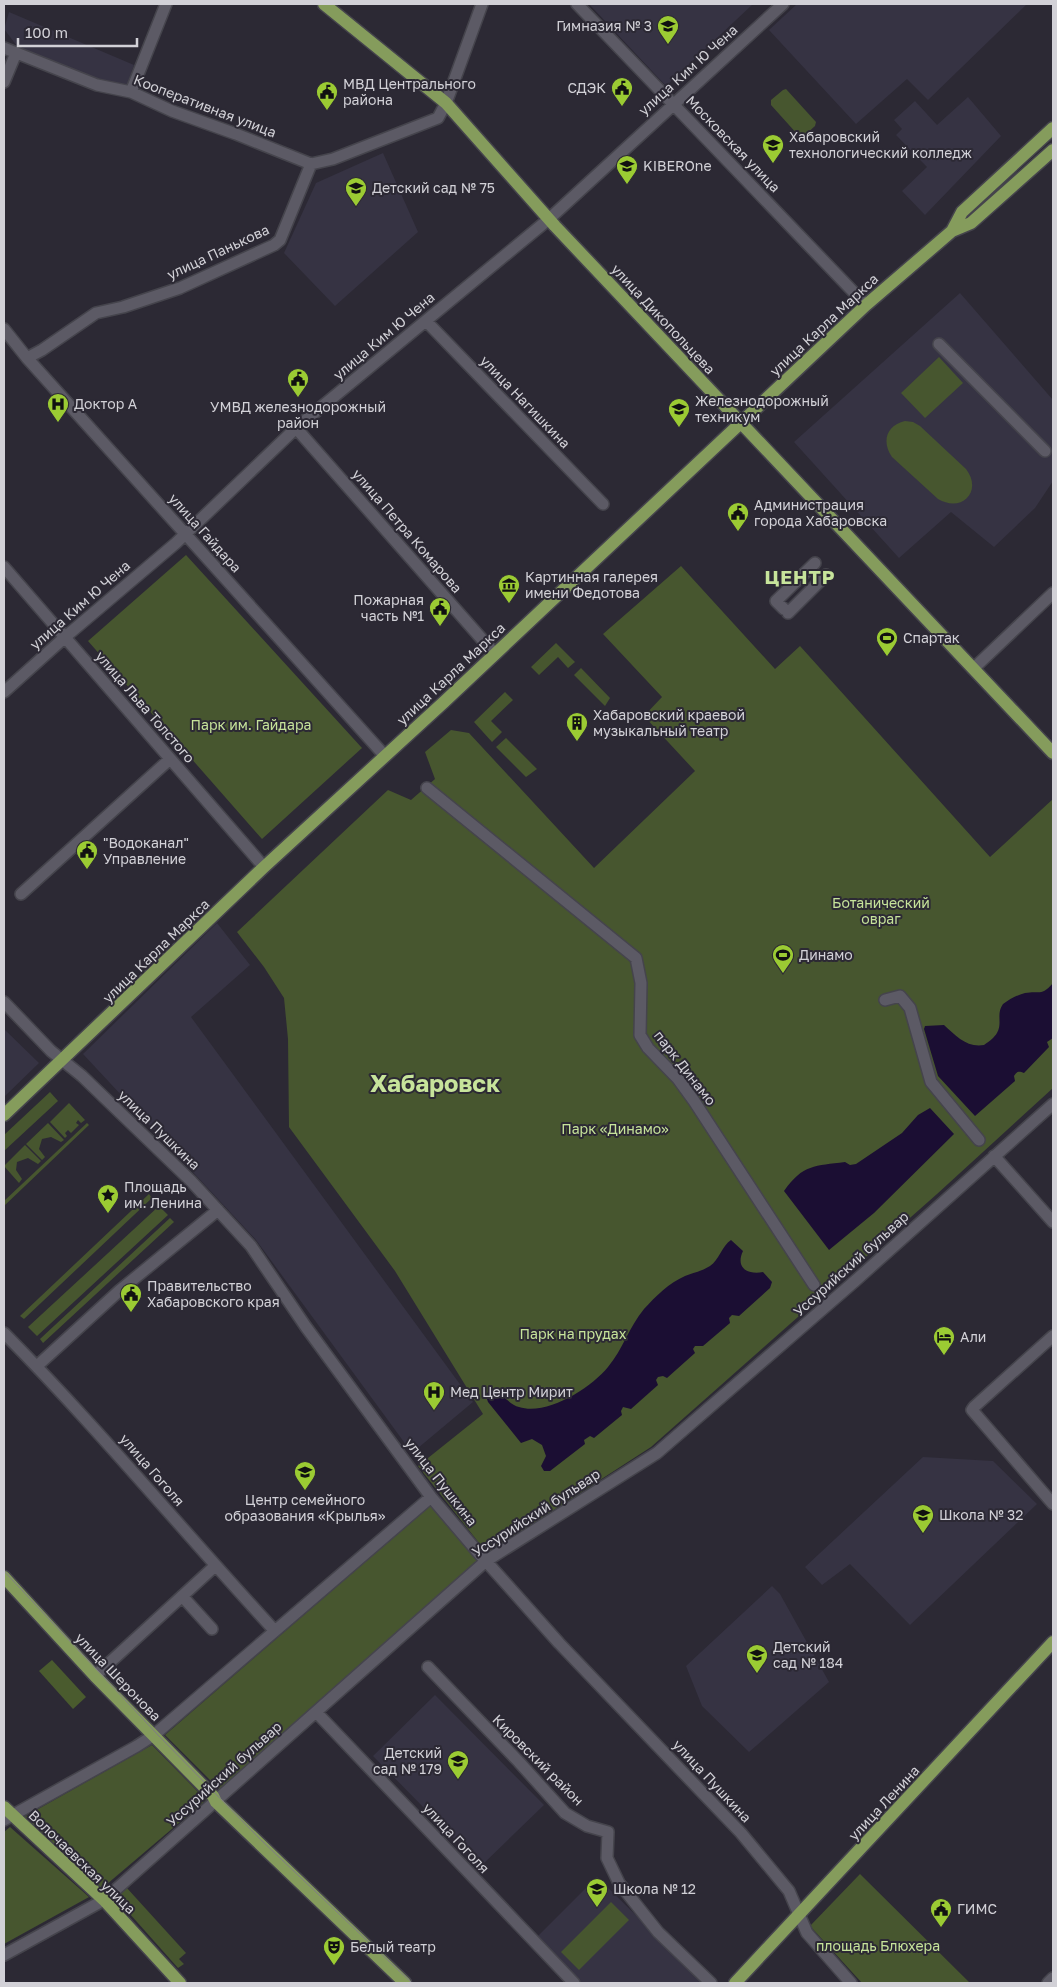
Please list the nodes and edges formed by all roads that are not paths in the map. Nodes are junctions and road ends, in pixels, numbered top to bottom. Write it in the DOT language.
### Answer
graph roads {
  1 [pos="166,4"];
  2 [pos="324,4"];
  3 [pos="482,4"];
  4 [pos="577,4"];
  5 [pos="783,4"];
  6 [pos="4,48"];
  7 [pos="16,52"];
  8 [pos="4,82"];
  9 [pos="131,92"];
  10 [pos="446,103"];
  11 [pos="673,104"];
  12 [pos="1051,129"];
  13 [pos="1053,150"];
  14 [pos="311,164"];
  15 [pos="549,219"];
  16 [pos="952,231"];
  17 [pos="866,305"];
  18 [pos="426,320"];
  19 [pos="4,329"];
  20 [pos="939,344"];
  21 [pos="28,358"];
  22 [pos="741,424"];
  23 [pos="296,428"];
  24 [pos="1045,452"];
  25 [pos="603,504"];
  26 [pos="185,534"];
  27 [pos="815,563"];
  28 [pos="4,566"];
  29 [pos="826,575"];
  30 [pos="798,579"];
  31 [pos="809,592"];
  32 [pos="1053,593"];
  33 [pos="64,638"];
  34 [pos="495,654"];
  35 [pos="973,669"];
  36 [pos="4,692"];
  37 [pos="1053,753"];
  38 [pos="385,756"];
  39 [pos="170,759"];
  40 [pos="426,788"];
  41 [pos="264,867"];
  42 [pos="21,894"];
  43 [pos="885,1000"];
  44 [pos="4,1002"];
  45 [pos="62,1060"];
  46 [pos="1053,1104"];
  47 [pos="4,1115"];
  48 [pos="979,1140"];
  49 [pos="994,1156"];
  50 [pos="218,1210"];
  51 [pos="1053,1222"];
  52 [pos="814,1284"];
  53 [pos="4,1333"];
  54 [pos="1053,1336"];
  55 [pos="37,1366"];
  56 [pos="431,1497"];
  57 [pos="1053,1504"];
  58 [pos="486,1561"];
  59 [pos="215,1566"];
  60 [pos="4,1577"];
  61 [pos="182,1596"];
  62 [pos="212,1629"];
  63 [pos="274,1630"];
  64 [pos="1053,1642"];
  65 [pos="428,1667"];
  66 [pos="94,1676"];
  67 [pos="316,1712"];
  68 [pos="153,1735"];
  69 [pos="216,1799"];
  70 [pos="6,1814"];
  71 [pos="104,1900"];
  72 [pos="800,1914"];
  73 [pos="4,1955"];
  74 [pos="1053,1978"];
  75 [pos="180,1983"];
  76 [pos="405,1983"];
  77 [pos="415,1983"];
  78 [pos="574,1983"];
  79 [pos="711,1983"];
  80 [pos="735,1983"];
  81 [pos="851,1983"];
  82 [pos="1048,1983"];
  1 -- 9 [label="street"];
  2 -- 10 [label="main road, улица Дикопольцева"];
  3 -- 10 [label="street"];
  4 -- 11 [label="street, Московская улица"];
  5 -- 11 [label="street, улица Ким Ю Чена"];
  6 -- 7 [label="street, Кооперативная улица"];
  7 -- 8 [label="street"];
  7 -- 9 [label="street, Кооперативная улица"];
  9 -- 14 [label="street, Кооперативная улица"];
  10 -- 14 [label="street"];
  10 -- 15 [label="main road, улица Дикопольцева"];
  11 -- 15 [label="street, улица Ким Ю Чена"];
  11 -- 17 [label="street, Московская улица"];
  12 -- 16 [label="main road, улица Карла Маркса"];
  13 -- 16 [label="main road, улица Карла Маркса"];
  14 -- 21 [label="street, улица Панькова"];
  15 -- 18 [label="street, улица Ким Ю Чена"];
  15 -- 22 [label="main road, улица Дикопольцева"];
  16 -- 17 [label="main road, улица Карла Маркса"];
  17 -- 22 [label="main road, улица Карла Маркса"];
  18 -- 23 [label="street, улица Ким Ю Чена"];
  18 -- 25 [label="street, улица Нагишкина"];
  19 -- 21 [label="street, улица Гайдара"];
  20 -- 24 [label="street"];
  21 -- 26 [label="street, улица Гайдара"];
  22 -- 34 [label="main road, улица Карла Маркса"];
  22 -- 35 [label="main road, улица Дикопольцева"];
  23 -- 26 [label="street, улица Ким Ю Чена"];
  23 -- 34 [label="street, улица Петра Комарова"];
  26 -- 33 [label="street, улица Ким Ю Чена"];
  26 -- 38 [label="street, улица Гайдара"];
  27 -- 30 [label="street"];
  28 -- 33 [label="street, улица Льва Толстого"];
  29 -- 31 [label="street"];
  30 -- 31 [label="street"];
  30 -- 31 [label="street"];
  32 -- 35 [label="street"];
  33 -- 36 [label="street, улица Ким Ю Чена"];
  33 -- 39 [label="street, улица Льва Толстого"];
  34 -- 38 [label="main road, улица Карла Маркса"];
  35 -- 37 [label="main road, улица Дикопольцева"];
  38 -- 41 [label="main road, улица Карла Маркса"];
  39 -- 41 [label="street, улица Льва Толстого"];
  39 -- 42 [label="street"];
  40 -- 52 [label="street, парк Динамо"];
  41 -- 45 [label="main road, улица Карла Маркса"];
  43 -- 48 [label="street"];
  44 -- 45 [label="street, улица Пушкина"];
  45 -- 47 [label="main road, улица Карла Маркса"];
  45 -- 50 [label="street, улица Пушкина"];
  46 -- 49 [label="street, Уссурийский бульвар"];
  49 -- 51 [label="street"];
  49 -- 58 [label="street, Уссурийский бульвар"];
  50 -- 55 [label="street"];
  50 -- 56 [label="street, улица Пушкина"];
  53 -- 55 [label="street, улица Гоголя"];
  54 -- 57 [label="street"];
  55 -- 59 [label="street, улица Гоголя"];
  56 -- 58 [label="street, улица Пушкина"];
  56 -- 63 [label="street"];
  58 -- 67 [label="street, Уссурийский бульвар"];
  58 -- 72 [label="street, улица Пушкина"];
  59 -- 61 [label="street"];
  59 -- 63 [label="street, улица Гоголя"];
  60 -- 66 [label="main road, улица Шеронова"];
  61 -- 62 [label="street"];
  61 -- 66 [label="street"];
  63 -- 68 [label="street"];
  64 -- 72 [label="main road, улица Ленина"];
  65 -- 79 [label="street, Кировский район"];
  66 -- 68 [label="main road, улица Шеронова"];
  67 -- 69 [label="street, Уссурийский бульвар"];
  67 -- 78 [label="street, улица Гоголя"];
  68 -- 69 [label="main road, улица Шеронова"];
  68 -- 70 [label="street"];
  69 -- 71 [label="street, Уссурийский бульвар"];
  69 -- 76 [label="main road, улица Шеронова"];
  69 -- 77 [label="main road, улица Шеронова"];
  70 -- 71 [label="main road, Волочаевская улица"];
  71 -- 73 [label="street, Уссурийский бульвар"];
  71 -- 75 [label="main road, Волочаевская улица"];
  72 -- 80 [label="main road, улица Ленина"];
  72 -- 81 [label="street, улица Пушкина"];
  74 -- 82 [label="street"];
}
